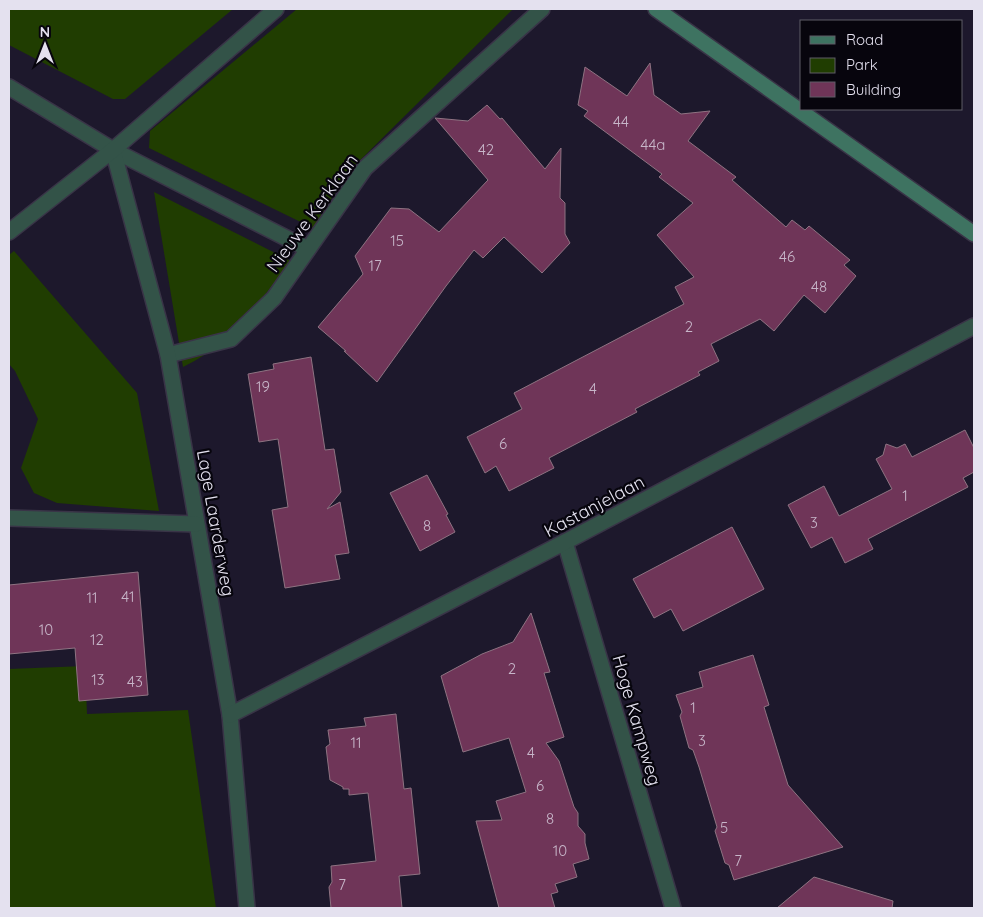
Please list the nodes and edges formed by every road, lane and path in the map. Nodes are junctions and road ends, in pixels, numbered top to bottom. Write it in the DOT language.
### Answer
graph roads {
  1 [pos="276,9"];
  2 [pos="542,9"];
  3 [pos="656,9"];
  4 [pos="9,88"];
  5 [pos="113,150"];
  6 [pos="9,232"];
  7 [pos="974,234"];
  8 [pos="308,249"];
  9 [pos="974,326"];
  10 [pos="168,356"];
  11 [pos="9,518"];
  12 [pos="196,524"];
  13 [pos="565,542"];
  14 [pos="230,715"];
  15 [pos="247,908"];
  16 [pos="673,908"];
  1 -- 5 [label="street"];
  2 -- 8 [label="street, Nieuwe Kerklaan"];
  3 -- 7 [label="main road"];
  4 -- 5 [label="street"];
  5 -- 6 [label="street"];
  5 -- 8 [label="street"];
  5 -- 10 [label="street, Lage Laarderweg"];
  8 -- 10 [label="street, Nieuwe Kerklaan"];
  9 -- 13 [label="street, Kastanjelaan"];
  10 -- 12 [label="street, Lage Laarderweg"];
  11 -- 12 [label="street"];
  12 -- 14 [label="street, Lage Laarderweg"];
  13 -- 14 [label="street, Kastanjelaan"];
  13 -- 16 [label="street, Hoge Kampweg"];
  14 -- 15 [label="street, Lage Laarderweg"];
}
